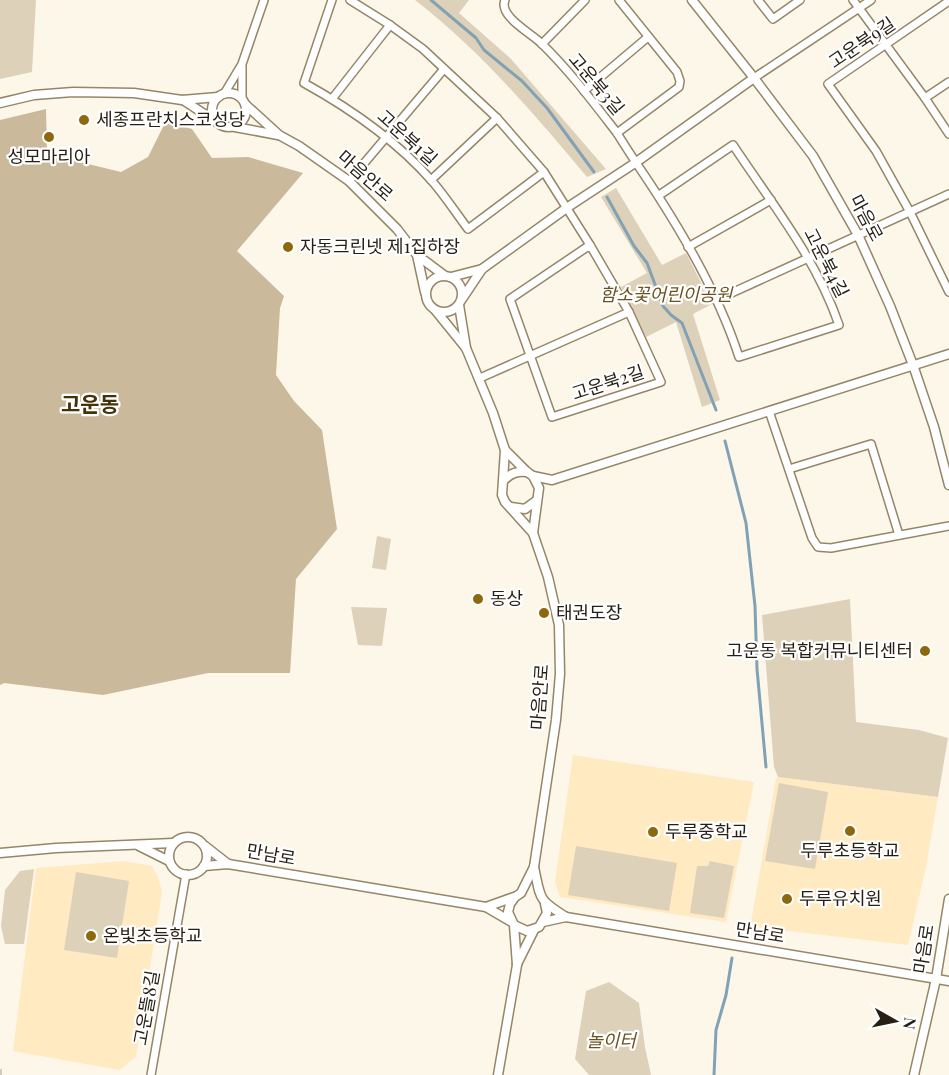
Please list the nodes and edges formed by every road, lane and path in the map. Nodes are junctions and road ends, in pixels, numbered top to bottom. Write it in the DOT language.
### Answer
graph roads {
  1 [pos="264,0"];
  2 [pos="332,0"];
  3 [pos="350,0"];
  4 [pos="505,0"];
  5 [pos="585,0"];
  6 [pos="619,0"];
  7 [pos="692,0"];
  8 [pos="758,0"];
  9 [pos="800,0"];
  10 [pos="853,0"];
  11 [pos="871,0"];
  12 [pos="949,1"];
  13 [pos="860,8"];
  14 [pos="390,25"];
  15 [pos="648,37"];
  16 [pos="542,44"];
  17 [pos="886,44"];
  18 [pos="242,64"];
  19 [pos="444,69"];
  20 [pos="754,78"];
  21 [pos="949,82"];
  22 [pos="584,91"];
  23 [pos="221,96"];
  24 [pos="925,98"];
  25 [pos="332,99"];
  26 [pos="182,100"];
  27 [pos="244,102"];
  28 [pos="0,104"];
  29 [pos="497,118"];
  30 [pos="216,121"];
  31 [pos="234,127"];
  32 [pos="617,133"];
  33 [pos="949,134"];
  34 [pos="279,135"];
  35 [pos="386,137"];
  36 [pos="635,164"];
  37 [pos="544,172"];
  38 [pos="431,180"];
  39 [pos="349,181"];
  40 [pos="949,194"];
  41 [pos="658,196"];
  42 [pos="771,200"];
  43 [pos="567,207"];
  44 [pos="910,212"];
  45 [pos="858,235"];
  46 [pos="590,244"];
  47 [pos="688,247"];
  48 [pos="417,255"];
  49 [pos="809,258"];
  50 [pos="482,269"];
  51 [pos="448,277"];
  52 [pos="949,292"];
  53 [pos="426,294"];
  54 [pos="716,300"];
  55 [pos="460,302"];
  56 [pos="436,311"];
  57 [pos="629,312"];
  58 [pos="466,348"];
  59 [pos="949,354"];
  60 [pos="530,357"];
  61 [pos="913,365"];
  62 [pos="480,378"];
  63 [pos="769,411"];
  64 [pos="505,450"];
  65 [pos="789,469"];
  66 [pos="530,474"];
  67 [pos="504,480"];
  68 [pos="552,480"];
  69 [pos="949,485"];
  70 [pos="538,498"];
  71 [pos="510,507"];
  72 [pos="949,526"];
  73 [pos="533,532"];
  74 [pos="899,535"];
  75 [pos="173,843"];
  76 [pos="204,845"];
  77 [pos="138,846"];
  78 [pos="0,853"];
  79 [pos="169,861"];
  80 [pos="228,864"];
  81 [pos="204,867"];
  82 [pos="534,867"];
  83 [pos="186,874"];
  84 [pos="518,895"];
  85 [pos="949,899"];
  86 [pos="543,900"];
  87 [pos="486,907"];
  88 [pos="566,917"];
  89 [pos="543,922"];
  90 [pos="512,923"];
  91 [pos="534,930"];
  92 [pos="517,964"];
  93 [pos="936,979"];
  94 [pos="949,981"];
  95 [pos="151,1075"];
  96 [pos="498,1075"];
  97 [pos="914,1075"];
  1 -- 18 [label="street"];
  2 -- 25 [label="street, 고운북1길"];
  3 -- 14 [label="street"];
  4 -- 16 [label="street, 고운북3길"];
  5 -- 16 [label="street"];
  6 -- 15 [label="street, 고운북3길"];
  7 -- 20 [label="street, 마음로"];
  8 -- 9 [label="street"];
  10 -- 13 [label="street"];
  11 -- 13 [label="street"];
  12 -- 17 [label="street, 고운북9길"];
  13 -- 17 [label="street"];
  13 -- 20 [label="street"];
  14 -- 19 [label="street"];
  14 -- 25 [label="street"];
  15 -- 22 [label="street"];
  15 -- 32 [label="street, 고운북3길"];
  16 -- 22 [label="street, 고운북3길"];
  17 -- 24 [label="street"];
  17 -- 44 [label="street, 고운북9길"];
  18 -- 23 [label="street"];
  18 -- 27 [label="street"];
  19 -- 29 [label="street"];
  19 -- 35 [label="street"];
  20 -- 36 [label="street"];
  20 -- 45 [label="street, 마음로"];
  21 -- 24 [label="street"];
  22 -- 32 [label="street, 고운북3길"];
  23 -- 26 [label="street"];
  23 -- 27 [label="street"];
  23 -- 30 [label="street"];
  24 -- 33 [label="street"];
  25 -- 35 [label="street, 고운북1길"];
  26 -- 28 [label="street"];
  26 -- 30 [label="street"];
  27 -- 31 [label="street"];
  27 -- 34 [label="street"];
  29 -- 37 [label="street"];
  29 -- 38 [label="street"];
  30 -- 31 [label="street"];
  31 -- 34 [label="street"];
  32 -- 36 [label="street, 고운북4길"];
  34 -- 39 [label="street, 마음안로"];
  35 -- 38 [label="street, 고운북1길"];
  35 -- 39 [label="street"];
  36 -- 41 [label="street, 고운북4길"];
  36 -- 43 [label="street"];
  37 -- 38 [label="street, 고운북1길"];
  37 -- 43 [label="street"];
  39 -- 48 [label="street, 마음안로"];
  40 -- 44 [label="street"];
  41 -- 42 [label="street, 고운북4길"];
  41 -- 47 [label="street, 고운북4길"];
  42 -- 47 [label="street"];
  42 -- 49 [label="street, 고운북4길"];
  43 -- 46 [label="street, 고운북2길"];
  43 -- 50 [label="street"];
  44 -- 45 [label="street"];
  44 -- 52 [label="street"];
  45 -- 49 [label="street"];
  45 -- 61 [label="street, 마음로"];
  46 -- 57 [label="street, 고운북2길"];
  46 -- 60 [label="street, 고운북2길"];
  47 -- 54 [label="street, 고운북4길"];
  48 -- 51 [label="street"];
  48 -- 53 [label="street"];
  49 -- 54 [label="street"];
  49 -- 54 [label="street, 고운북4길"];
  50 -- 51 [label="street"];
  50 -- 55 [label="street"];
  51 -- 53 [label="street"];
  51 -- 55 [label="street"];
  53 -- 56 [label="street"];
  55 -- 56 [label="street"];
  55 -- 58 [label="street"];
  56 -- 58 [label="street"];
  57 -- 60 [label="street"];
  57 -- 60 [label="street, 고운북2길"];
  58 -- 62 [label="street"];
  59 -- 61 [label="street"];
  60 -- 62 [label="street"];
  61 -- 63 [label="street"];
  61 -- 69 [label="street, 마음로"];
  62 -- 64 [label="street"];
  63 -- 65 [label="street"];
  63 -- 68 [label="street"];
  64 -- 66 [label="street"];
  64 -- 67 [label="street"];
  65 -- 74 [label="street"];
  65 -- 74 [label="street"];
  66 -- 67 [label="street"];
  66 -- 68 [label="street"];
  66 -- 70 [label="street"];
  67 -- 71 [label="street"];
  68 -- 70 [label="street"];
  70 -- 71 [label="street"];
  70 -- 73 [label="street"];
  71 -- 73 [label="street"];
  72 -- 74 [label="street"];
  73 -- 82 [label="street, 마음안로"];
  75 -- 76 [label="street"];
  75 -- 77 [label="street"];
  75 -- 79 [label="street"];
  76 -- 80 [label="street"];
  76 -- 81 [label="street"];
  77 -- 78 [label="street"];
  77 -- 79 [label="street"];
  79 -- 83 [label="street"];
  80 -- 81 [label="street"];
  80 -- 87 [label="street, 만남로"];
  81 -- 83 [label="street"];
  82 -- 84 [label="street"];
  82 -- 86 [label="street"];
  83 -- 95 [label="street, 고운뜰8길"];
  84 -- 86 [label="street"];
  84 -- 87 [label="street"];
  84 -- 90 [label="street"];
  85 -- 93 [label="street, 마음로"];
  86 -- 88 [label="street"];
  86 -- 89 [label="street"];
  87 -- 90 [label="street"];
  88 -- 89 [label="street"];
  88 -- 93 [label="street, 만남로"];
  89 -- 91 [label="street"];
  90 -- 91 [label="street"];
  90 -- 92 [label="street"];
  91 -- 92 [label="street"];
  92 -- 96 [label="street"];
  93 -- 94 [label="street, 만남로"];
  93 -- 97 [label="street, 마음로"];
}
